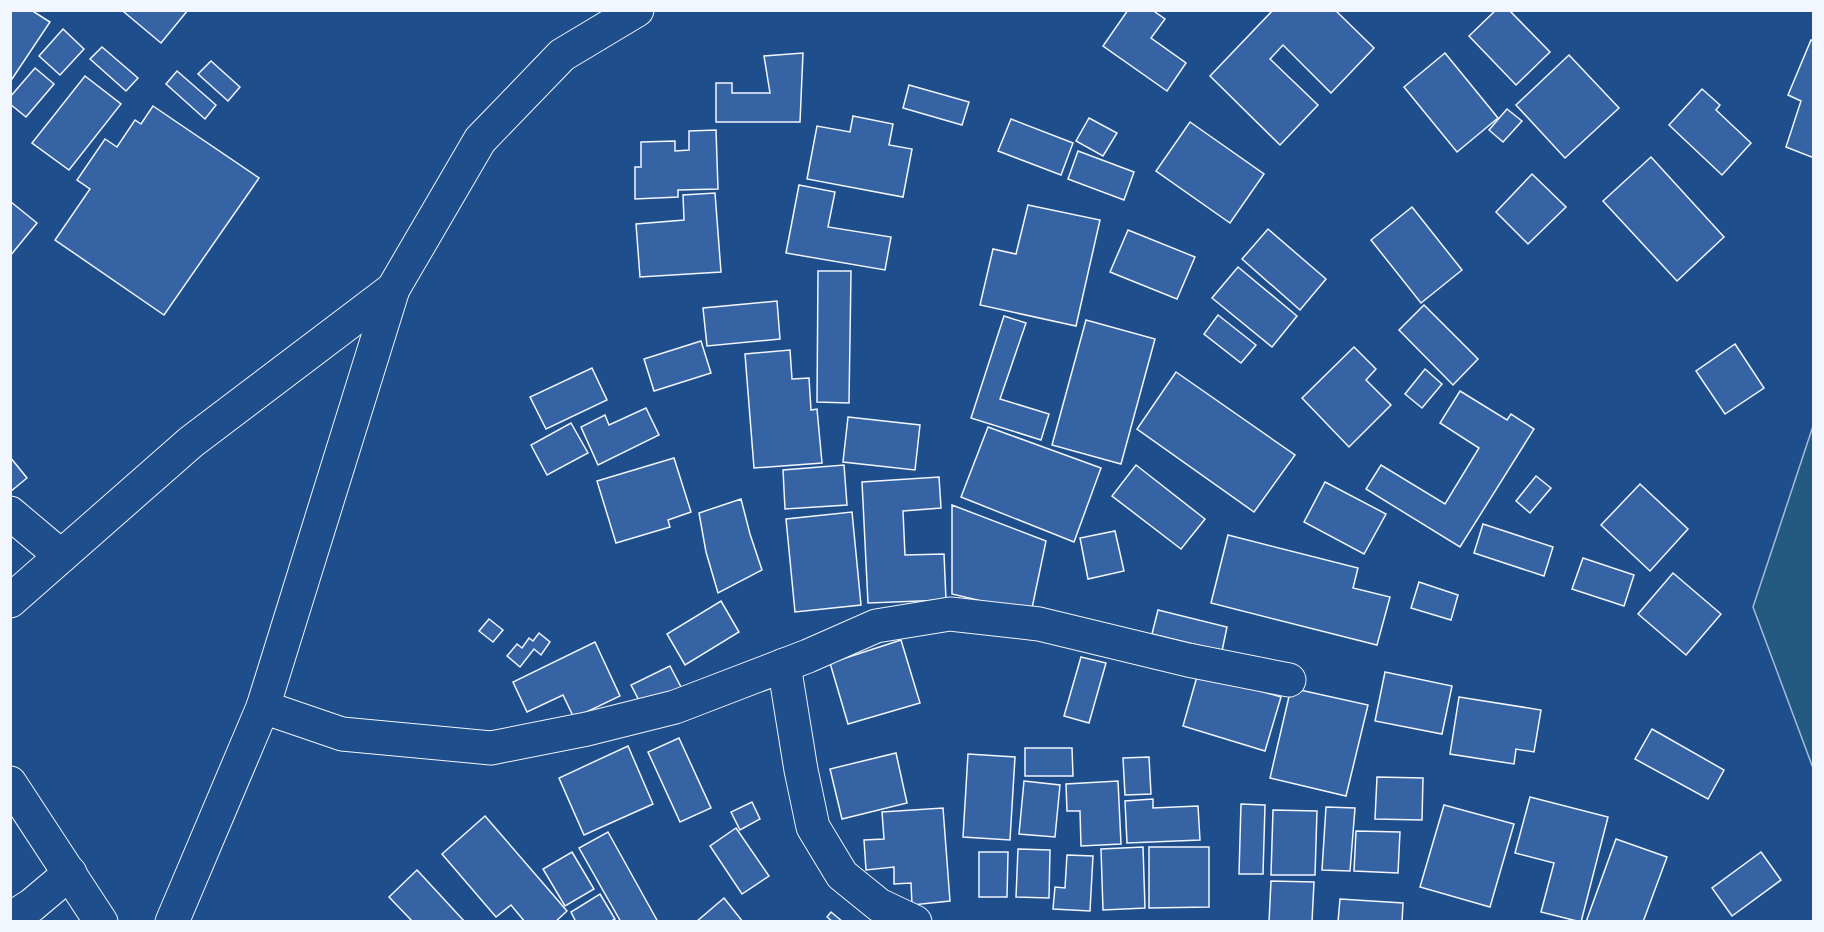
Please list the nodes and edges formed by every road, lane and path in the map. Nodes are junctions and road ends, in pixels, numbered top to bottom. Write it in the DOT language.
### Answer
graph roads {
  1 [pos="637,10"];
  2 [pos="393,289"];
  3 [pos="10,513"];
  4 [pos="61,556"];
  5 [pos="10,601"];
  6 [pos="784,665"];
  7 [pos="1289,680"];
  8 [pos="263,707"];
  9 [pos="10,783"];
  10 [pos="70,873"];
  11 [pos="10,919"];
  12 [pos="101,921"];
  13 [pos="172,921"];
  14 [pos="915,921"];
  1 -- 2 [label="main road"];
  2 -- 4 [label="main road"];
  2 -- 8 [label="main road"];
  3 -- 4 [label="main road"];
  4 -- 5 [label="main road"];
  6 -- 7 [label="main road"];
  6 -- 8 [label="main road"];
  6 -- 14 [label="main road"];
  8 -- 13 [label="main road"];
  9 -- 10 [label="main road"];
  10 -- 11 [label="main road"];
  10 -- 12 [label="main road"];
}
